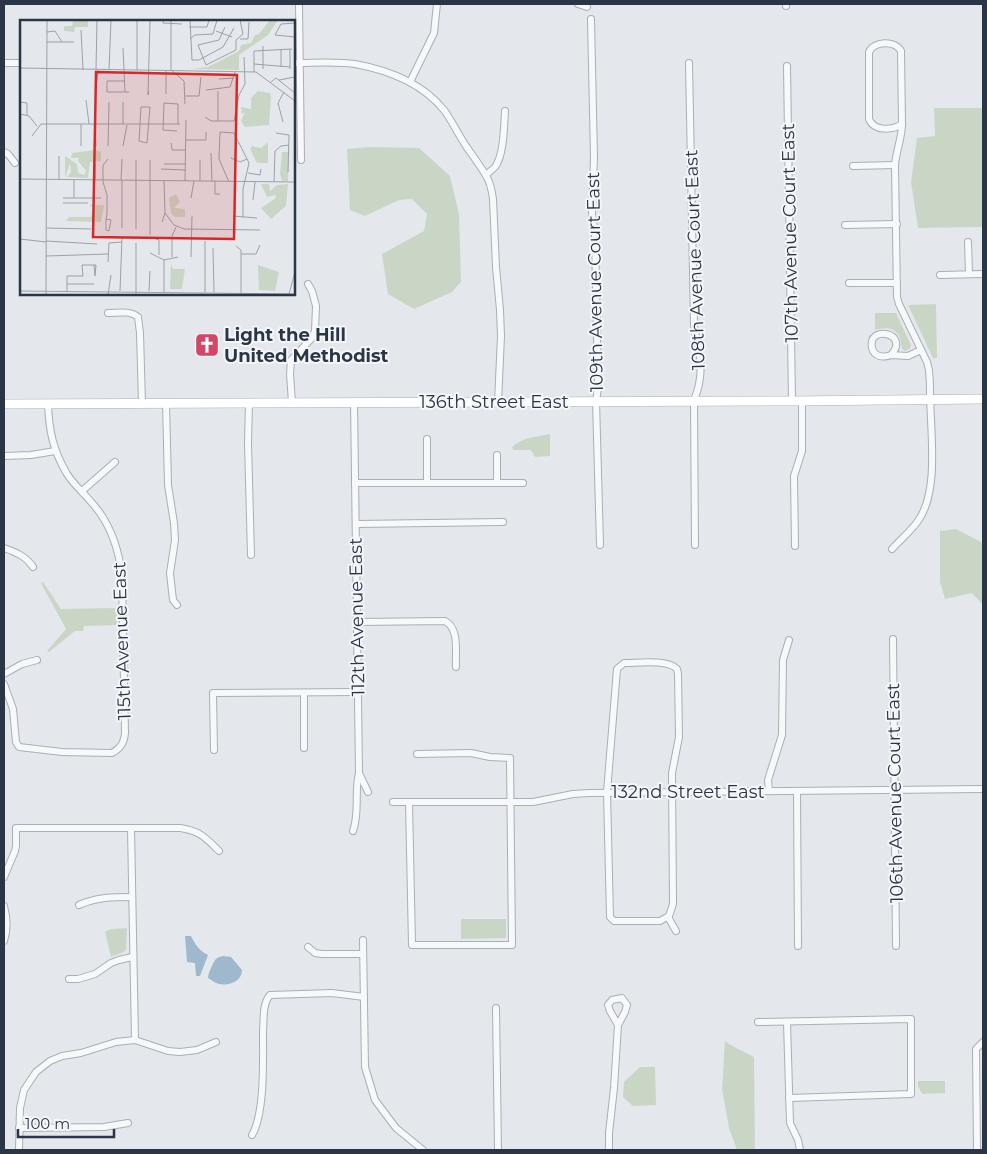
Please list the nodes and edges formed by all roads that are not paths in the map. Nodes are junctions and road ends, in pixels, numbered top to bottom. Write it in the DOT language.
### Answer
graph roads {
  1 [pos="300,4"];
  2 [pos="437,4"];
  3 [pos="578,4"];
  4 [pos="587,7"];
  5 [pos="591,19"];
  6 [pos="4,63"];
  7 [pos="20,63"];
  8 [pos="297,63"];
  9 [pos="689,63"];
  10 [pos="787,66"];
  11 [pos="410,82"];
  12 [pos="505,111"];
  13 [pos="902,124"];
  14 [pos="4,152"];
  15 [pos="301,160"];
  16 [pos="15,163"];
  17 [pos="895,165"];
  18 [pos="853,166"];
  19 [pos="486,175"];
  20 [pos="897,224"];
  21 [pos="845,225"];
  22 [pos="968,242"];
  23 [pos="940,274"];
  24 [pos="969,274"];
  25 [pos="983,274"];
  26 [pos="848,283"];
  27 [pos="897,283"];
  28 [pos="308,284"];
  29 [pos="108,314"];
  30 [pos="921,350"];
  31 [pos="892,355"];
  32 [pos="983,398"];
  33 [pos="930,399"];
  34 [pos="694,400"];
  35 [pos="596,401"];
  36 [pos="797,401"];
  37 [pos="354,402"];
  38 [pos="498,402"];
  39 [pos="142,403"];
  40 [pos="166,403"];
  41 [pos="248,403"];
  42 [pos="292,403"];
  43 [pos="4,404"];
  44 [pos="48,404"];
  45 [pos="427,439"];
  46 [pos="55,450"];
  47 [pos="497,455"];
  48 [pos="4,456"];
  49 [pos="115,462"];
  50 [pos="523,482"];
  51 [pos="355,483"];
  52 [pos="427,483"];
  53 [pos="498,483"];
  54 [pos="82,491"];
  55 [pos="503,522"];
  56 [pos="356,524"];
  57 [pos="600,545"];
  58 [pos="695,546"];
  59 [pos="794,546"];
  60 [pos="4,548"];
  61 [pos="892,549"];
  62 [pos="251,555"];
  63 [pos="33,567"];
  64 [pos="177,605"];
  65 [pos="357,622"];
  66 [pos="893,639"];
  67 [pos="789,640"];
  68 [pos="37,660"];
  69 [pos="456,667"];
  70 [pos="4,674"];
  71 [pos="4,684"];
  72 [pos="358,692"];
  73 [pos="304,693"];
  74 [pos="304,748"];
  75 [pos="214,750"];
  76 [pos="416,754"];
  77 [pos="359,772"];
  78 [pos="983,790"];
  79 [pos="769,791"];
  80 [pos="797,791"];
  81 [pos="894,791"];
  82 [pos="368,792"];
  83 [pos="608,792"];
  84 [pos="672,792"];
  85 [pos="393,802"];
  86 [pos="410,802"];
  87 [pos="510,802"];
  88 [pos="131,828"];
  89 [pos="353,831"];
  90 [pos="219,851"];
  91 [pos="4,877"];
  92 [pos="132,897"];
  93 [pos="79,905"];
  94 [pos="4,906"];
  95 [pos="668,917"];
  96 [pos="676,931"];
  97 [pos="363,940"];
  98 [pos="4,941"];
  99 [pos="798,946"];
  100 [pos="896,946"];
  101 [pos="308,947"];
  102 [pos="363,954"];
  103 [pos="132,957"];
  104 [pos="69,980"];
  105 [pos="364,997"];
  106 [pos="496,1008"];
  107 [pos="758,1022"];
  108 [pos="787,1022"];
  109 [pos="618,1025"];
  110 [pos="135,1040"];
  111 [pos="216,1042"];
  112 [pos="983,1042"];
  113 [pos="788,1098"];
  114 [pos="128,1123"];
  115 [pos="19,1128"];
  116 [pos="252,1135"];
  117 [pos="18,1150"];
  118 [pos="423,1150"];
  119 [pos="498,1150"];
  120 [pos="609,1150"];
  121 [pos="800,1150"];
  122 [pos="977,1150"];
  1 -- 8 [label="street"];
  2 -- 11 [label="street"];
  3 -- 4 [label="street"];
  5 -- 35 [label="street, 109th Avenue Court East"];
  6 -- 7 [label="street"];
  8 -- 11 [label="street"];
  8 -- 15 [label="street"];
  9 -- 34 [label="street, 108th Avenue Court East"];
  10 -- 36 [label="street, 107th Avenue Court East"];
  11 -- 19 [label="street"];
  12 -- 19 [label="street"];
  13 -- 13 [label="street"];
  13 -- 17 [label="street"];
  14 -- 16 [label="street"];
  17 -- 18 [label="street"];
  17 -- 20 [label="street"];
  19 -- 38 [label="street"];
  20 -- 21 [label="street"];
  20 -- 27 [label="street"];
  22 -- 24 [label="street"];
  23 -- 24 [label="street"];
  24 -- 25 [label="street"];
  26 -- 27 [label="street"];
  27 -- 30 [label="street"];
  28 -- 42 [label="street"];
  29 -- 39 [label="street"];
  30 -- 31 [label="street"];
  30 -- 33 [label="street"];
  32 -- 33 [label="street, 136th Street East"];
  33 -- 36 [label="street, 136th Street East"];
  33 -- 61 [label="street"];
  34 -- 35 [label="street, 136th Street East"];
  34 -- 36 [label="street, 136th Street East"];
  34 -- 58 [label="street, 108th Avenue Court East"];
  35 -- 38 [label="street, 136th Street East"];
  35 -- 57 [label="street, 109th Avenue Court East"];
  36 -- 59 [label="street, 107th Avenue Court East"];
  37 -- 38 [label="street, 136th Street East"];
  37 -- 42 [label="street, 136th Street East"];
  37 -- 51 [label="street, 112th Avenue East"];
  39 -- 40 [label="street, 136th Street East"];
  39 -- 44 [label="street, 136th Street East"];
  40 -- 41 [label="street, 136th Street East"];
  40 -- 64 [label="street"];
  41 -- 42 [label="street, 136th Street East"];
  41 -- 62 [label="street"];
  43 -- 44 [label="street, 136th Street East"];
  44 -- 46 [label="street, 115th Avenue East"];
  45 -- 52 [label="street"];
  46 -- 48 [label="street"];
  46 -- 54 [label="street, 115th Avenue East"];
  47 -- 53 [label="street"];
  49 -- 54 [label="street"];
  50 -- 53 [label="street"];
  51 -- 52 [label="street"];
  51 -- 56 [label="street, 112th Avenue East"];
  52 -- 53 [label="street"];
  54 -- 71 [label="street, 115th Avenue East"];
  55 -- 56 [label="street"];
  56 -- 65 [label="street, 112th Avenue East"];
  60 -- 63 [label="street"];
  65 -- 69 [label="street"];
  65 -- 72 [label="street, 112th Avenue East"];
  66 -- 81 [label="street, 106th Avenue Court East"];
  67 -- 79 [label="street"];
  68 -- 70 [label="street"];
  72 -- 73 [label="street"];
  72 -- 77 [label="street, 112th Avenue East"];
  73 -- 74 [label="street"];
  73 -- 75 [label="street"];
  76 -- 87 [label="street"];
  77 -- 82 [label="street"];
  77 -- 89 [label="street, 112th Avenue East"];
  78 -- 81 [label="street, 132nd Street East"];
  79 -- 80 [label="street, 132nd Street East"];
  79 -- 84 [label="street, 132nd Street East"];
  80 -- 81 [label="street, 132nd Street East"];
  80 -- 99 [label="street"];
  81 -- 100 [label="street, 106th Avenue Court East"];
  83 -- 84 [label="street, 132nd Street East"];
  83 -- 84 [label="street"];
  83 -- 87 [label="street, 132nd Street East"];
  83 -- 95 [label="street"];
  84 -- 95 [label="street"];
  85 -- 86 [label="street, 132nd Street East"];
  86 -- 87 [label="street, 132nd Street East"];
  86 -- 87 [label="street"];
  88 -- 90 [label="street"];
  88 -- 91 [label="street"];
  88 -- 92 [label="street"];
  92 -- 93 [label="street"];
  92 -- 103 [label="street"];
  94 -- 98 [label="street"];
  95 -- 96 [label="street"];
  97 -- 102 [label="street"];
  101 -- 102 [label="street"];
  102 -- 105 [label="street"];
  103 -- 104 [label="street"];
  103 -- 110 [label="street"];
  105 -- 116 [label="street"];
  105 -- 118 [label="street"];
  106 -- 119 [label="street"];
  107 -- 108 [label="street"];
  108 -- 113 [label="street"];
  108 -- 113 [label="street"];
  109 -- 120 [label="street"];
  110 -- 111 [label="street"];
  110 -- 115 [label="street"];
  112 -- 122 [label="street"];
  113 -- 121 [label="street"];
  114 -- 115 [label="street"];
  115 -- 117 [label="street"];
}
